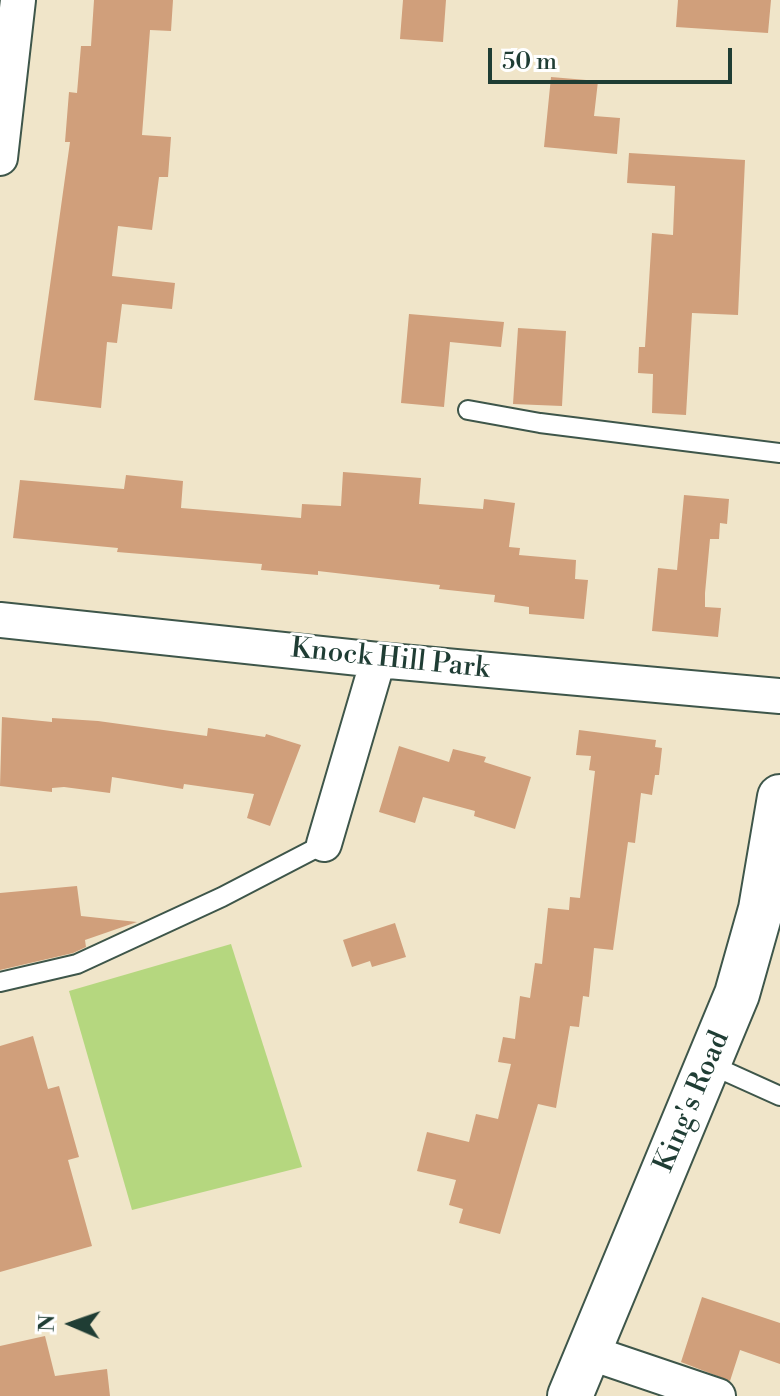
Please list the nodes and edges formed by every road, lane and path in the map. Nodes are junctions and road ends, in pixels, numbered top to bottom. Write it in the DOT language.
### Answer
graph roads {
  1 [pos="18,0"];
  2 [pos="0,158"];
  3 [pos="468,410"];
  4 [pos="780,453"];
  5 [pos="0,620"];
  6 [pos="378,660"];
  7 [pos="780,696"];
  8 [pos="780,797"];
  9 [pos="324,844"];
  10 [pos="0,982"];
  11 [pos="709,1064"];
  12 [pos="780,1096"];
  13 [pos="588,1352"];
  14 [pos="570,1396"];
  15 [pos="718,1396"];
  1 -- 2 [label="street"];
  3 -- 4 [label="lane"];
  5 -- 6 [label="street, Knock Hill Park"];
  6 -- 7 [label="street, Knock Hill Park"];
  6 -- 9 [label="street"];
  8 -- 11 [label="street, King's Road"];
  9 -- 10 [label="lane"];
  11 -- 12 [label="lane"];
  11 -- 13 [label="street, King's Road"];
  13 -- 14 [label="street, King's Road"];
  13 -- 15 [label="street"];
}
